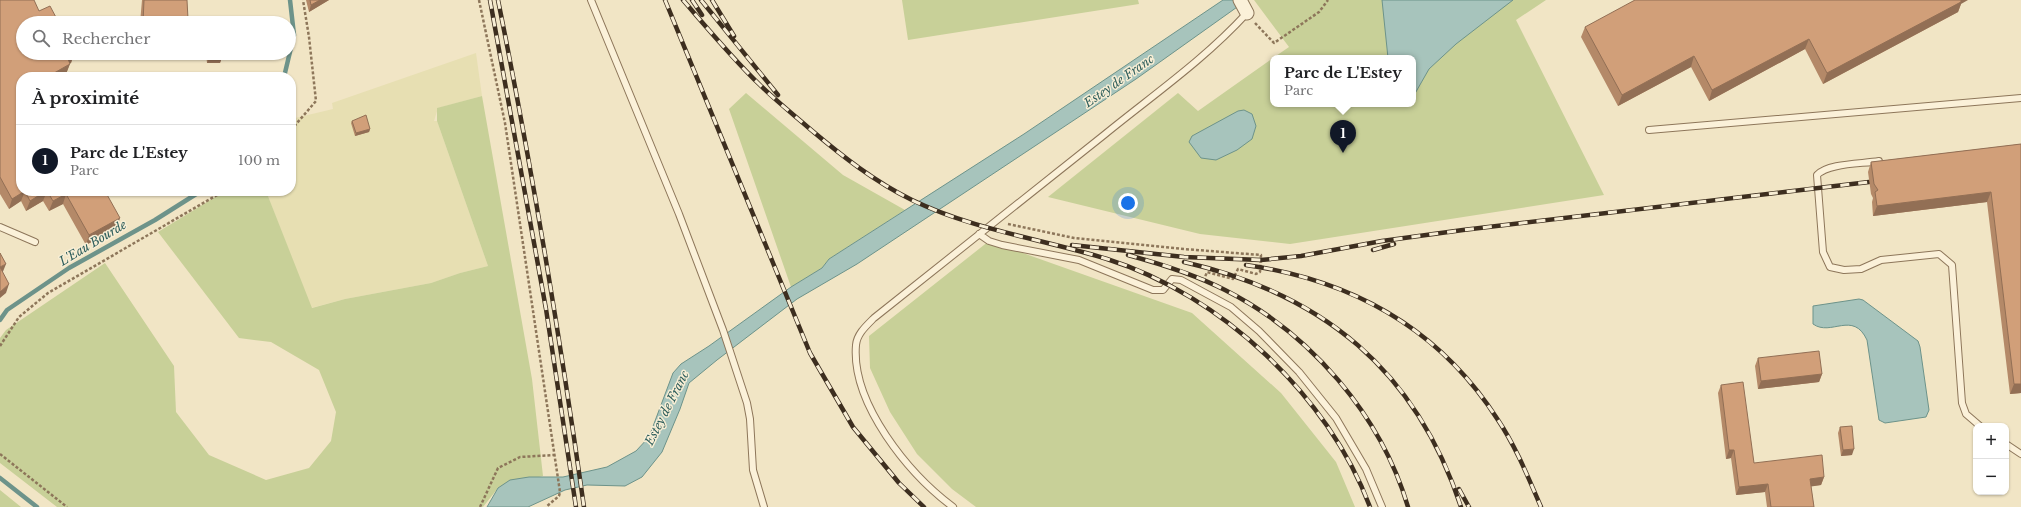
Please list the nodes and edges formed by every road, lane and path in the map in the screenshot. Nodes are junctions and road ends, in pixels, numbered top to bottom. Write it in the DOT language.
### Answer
graph roads {
  1 [pos="303,0"];
  2 [pos="479,0"];
  3 [pos="591,0"];
  4 [pos="1328,0"];
  5 [pos="1243,6"];
  6 [pos="2021,98"];
  7 [pos="296,124"];
  8 [pos="1649,130"];
  9 [pos="1886,160"];
  10 [pos="215,196"];
  11 [pos="996,221"];
  12 [pos="0,227"];
  13 [pos="979,234"];
  14 [pos="35,242"];
  15 [pos="1200,290"];
  16 [pos="0,346"];
  17 [pos="1976,423"];
  18 [pos="2009,446"];
  19 [pos="0,454"];
  20 [pos="2021,454"];
  21 [pos="554,455"];
  22 [pos="67,507"];
  23 [pos="480,507"];
  24 [pos="546,507"];
  25 [pos="764,507"];
  26 [pos="953,507"];
  27 [pos="1382,507"];
  1 -- 7 [label="path"];
  2 -- 21 [label="path"];
  3 -- 25 [label="lane"];
  4 -- 5 [label="path"];
  5 -- 11 [label="lane"];
  6 -- 8 [label="lane"];
  9 -- 17 [label="lane"];
  10 -- 16 [label="path"];
  11 -- 13 [label="lane"];
  11 -- 15 [label="path"];
  12 -- 14 [label="lane"];
  13 -- 15 [label="lane"];
  13 -- 26 [label="lane"];
  15 -- 27 [label="lane"];
  18 -- 20 [label="lane"];
  19 -- 22 [label="path"];
  21 -- 23 [label="path"];
  21 -- 24 [label="path"];
}
